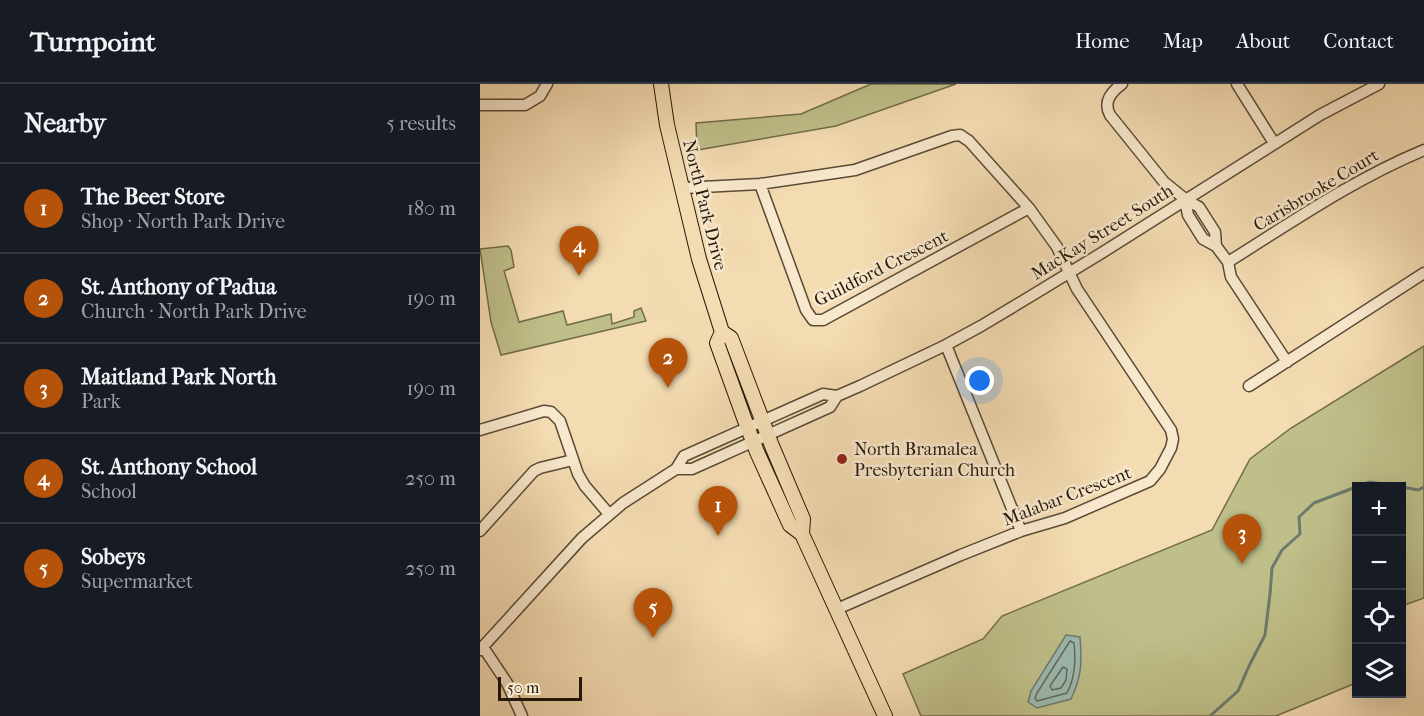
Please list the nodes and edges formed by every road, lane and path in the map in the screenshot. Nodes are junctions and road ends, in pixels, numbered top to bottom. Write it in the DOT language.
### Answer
graph roads {
  1 [pos="547,84"];
  2 [pos="661,84"];
  3 [pos="1122,84"];
  4 [pos="1237,84"];
  5 [pos="1379,84"];
  6 [pos="480,105"];
  7 [pos="1274,143"];
  8 [pos="1424,150"];
  9 [pos="760,184"];
  10 [pos="683,188"];
  11 [pos="1185,200"];
  12 [pos="1029,208"];
  13 [pos="1228,262"];
  14 [pos="1069,273"];
  15 [pos="1424,273"];
  16 [pos="722,332"];
  17 [pos="946,345"];
  18 [pos="1287,362"];
  19 [pos="1249,386"];
  20 [pos="748,428"];
  21 [pos="766,428"];
  22 [pos="480,430"];
  23 [pos="753,442"];
  24 [pos="573,460"];
  25 [pos="676,469"];
  26 [pos="609,514"];
  27 [pos="480,531"];
  28 [pos="1021,531"];
  29 [pos="802,534"];
  30 [pos="837,609"];
  31 [pos="481,649"];
  32 [pos="522,716"];
  33 [pos="885,716"];
  1 -- 6 [label="street"];
  2 -- 10 [label="main road, North Park Drive"];
  3 -- 11 [label="street"];
  4 -- 7 [label="street"];
  5 -- 7 [label="street, MacKay Street South"];
  7 -- 11 [label="street, MacKay Street South"];
  8 -- 13 [label="street, Carisbrooke Court"];
  9 -- 10 [label="street"];
  9 -- 12 [label="street"];
  9 -- 12 [label="street, Guildford Crescent"];
  10 -- 16 [label="main road, North Park Drive"];
  11 -- 13 [label="street"];
  11 -- 14 [label="street, MacKay Street South"];
  12 -- 14 [label="street"];
  13 -- 18 [label="street"];
  14 -- 17 [label="street, MacKay Street South"];
  14 -- 28 [label="street, Malabar Crescent"];
  15 -- 18 [label="street"];
  16 -- 20 [label="main road, North Park Drive"];
  16 -- 21 [label="main road, North Park Drive"];
  17 -- 21 [label="street, MacKay Street South"];
  17 -- 28 [label="street"];
  18 -- 19 [label="street"];
  20 -- 21 [label="street, MacKay Street South"];
  20 -- 23 [label="main road, North Park Drive"];
  20 -- 25 [label="street, MacKay Street South"];
  21 -- 23 [label="street, MacKay Street South"];
  21 -- 29 [label="main road, North Park Drive"];
  22 -- 24 [label="street"];
  23 -- 25 [label="street, MacKay Street South"];
  23 -- 29 [label="main road, North Park Drive"];
  24 -- 26 [label="street"];
  24 -- 27 [label="street"];
  25 -- 26 [label="street"];
  26 -- 31 [label="street"];
  28 -- 30 [label="street, Malabar Crescent"];
  29 -- 30 [label="main road, North Park Drive"];
  30 -- 33 [label="main road, North Park Drive"];
  31 -- 32 [label="street"];
}
